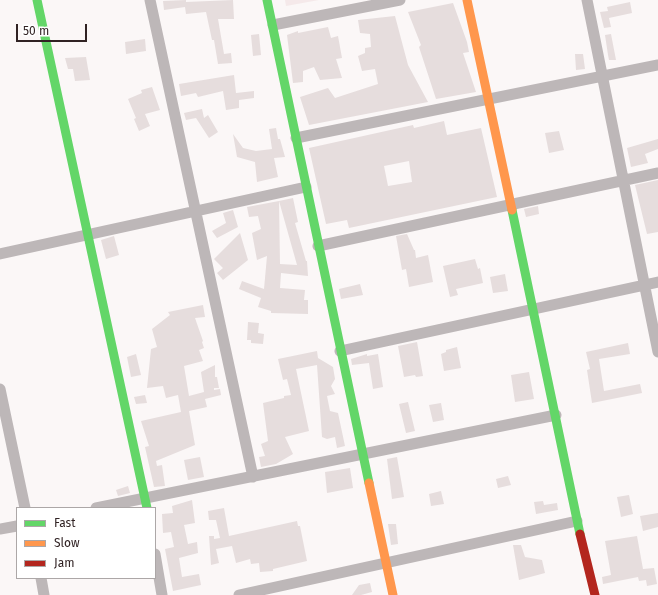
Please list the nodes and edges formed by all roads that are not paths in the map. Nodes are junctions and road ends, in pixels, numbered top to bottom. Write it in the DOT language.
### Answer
graph roads {
  1 [pos="37,0"];
  2 [pos="150,0"];
  3 [pos="267,0"];
  4 [pos="400,0"];
  5 [pos="466,0"];
  6 [pos="587,0"];
  7 [pos="273,25"];
  8 [pos="658,65"];
  9 [pos="603,76"];
  10 [pos="488,100"];
  11 [pos="296,138"];
  12 [pos="658,173"];
  13 [pos="624,180"];
  14 [pos="306,187"];
  15 [pos="510,204"];
  16 [pos="196,211"];
  17 [pos="87,234"];
  18 [pos="318,246"];
  19 [pos="0,254"];
  20 [pos="658,282"];
  21 [pos="644,285"];
  22 [pos="533,309"];
  23 [pos="340,351"];
  24 [pos="658,352"];
  25 [pos="0,389"];
  26 [pos="556,415"];
  27 [pos="362,454"];
  28 [pos="253,477"];
  29 [pos="146,502"];
  30 [pos="25,507"];
  31 [pos="104,507"];
  32 [pos="577,521"];
  33 [pos="16,526"];
  34 [pos="0,529"];
  35 [pos="156,560"];
  36 [pos="386,564"];
  37 [pos="41,579"];
  38 [pos="44,595"];
  39 [pos="162,595"];
  40 [pos="239,595"];
  41 [pos="393,595"];
  42 [pos="595,595"];
  1 -- 17 [label="street"];
  2 -- 16 [label="street"];
  3 -- 7 [label="street"];
  4 -- 7 [label="street"];
  5 -- 10 [label="street"];
  6 -- 9 [label="street"];
  7 -- 11 [label="street"];
  8 -- 9 [label="street"];
  9 -- 10 [label="street"];
  9 -- 13 [label="street"];
  10 -- 11 [label="street"];
  10 -- 15 [label="street"];
  11 -- 14 [label="street"];
  12 -- 13 [label="street"];
  13 -- 15 [label="street"];
  13 -- 21 [label="street"];
  14 -- 16 [label="street"];
  14 -- 18 [label="street"];
  15 -- 18 [label="street"];
  15 -- 22 [label="street"];
  16 -- 17 [label="street"];
  16 -- 28 [label="street"];
  17 -- 19 [label="street"];
  17 -- 29 [label="street"];
  18 -- 23 [label="street"];
  20 -- 21 [label="street"];
  21 -- 22 [label="street"];
  21 -- 24 [label="street"];
  22 -- 23 [label="street"];
  22 -- 26 [label="street"];
  23 -- 27 [label="street"];
  25 -- 30 [label="street"];
  26 -- 27 [label="street"];
  26 -- 32 [label="street"];
  27 -- 28 [label="street"];
  27 -- 36 [label="street"];
  28 -- 29 [label="street"];
  29 -- 31 [label="street"];
  32 -- 36 [label="street"];
  32 -- 42 [label="street"];
  33 -- 34 [label="street"];
  35 -- 39 [label="street"];
  36 -- 40 [label="street"];
  36 -- 41 [label="street"];
  37 -- 38 [label="street"];
}
